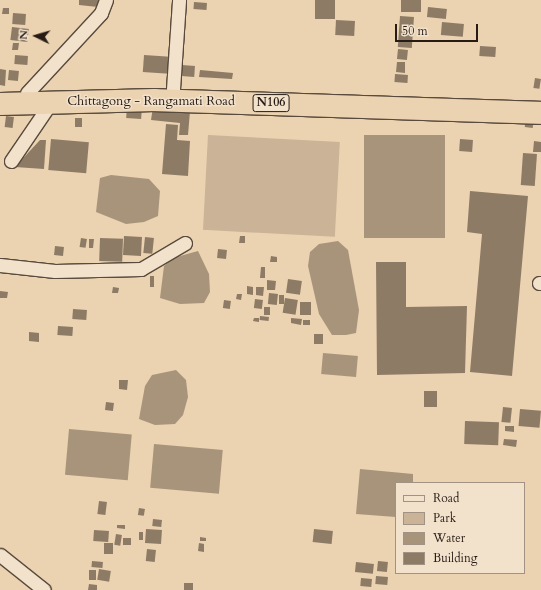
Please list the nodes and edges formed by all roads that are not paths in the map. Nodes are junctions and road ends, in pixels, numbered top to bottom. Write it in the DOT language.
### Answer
graph roads {
  1 [pos="106,0"];
  2 [pos="180,0"];
  3 [pos="173,89"];
  4 [pos="0,93"];
  5 [pos="27,93"];
  6 [pos="541,98"];
  7 [pos="52,101"];
  8 [pos="0,104"];
  9 [pos="541,113"];
  10 [pos="11,161"];
  11 [pos="185,243"];
  12 [pos="0,265"];
  13 [pos="0,555"];
  14 [pos="44,590"];
  1 -- 5 [label="street"];
  2 -- 3 [label="street"];
  3 -- 5 [label="highway, Chittagong - Rangamati Road / N106"];
  3 -- 6 [label="highway, Chittagong - Rangamati Road / N106"];
  4 -- 5 [label="highway, Chittagong - Rangamati Road / N106"];
  7 -- 8 [label="highway, Chittagong - Rangamati Road / N106"];
  7 -- 9 [label="highway, Chittagong - Rangamati Road / N106"];
  7 -- 10 [label="street"];
  11 -- 12 [label="street"];
  13 -- 14 [label="street"];
}
